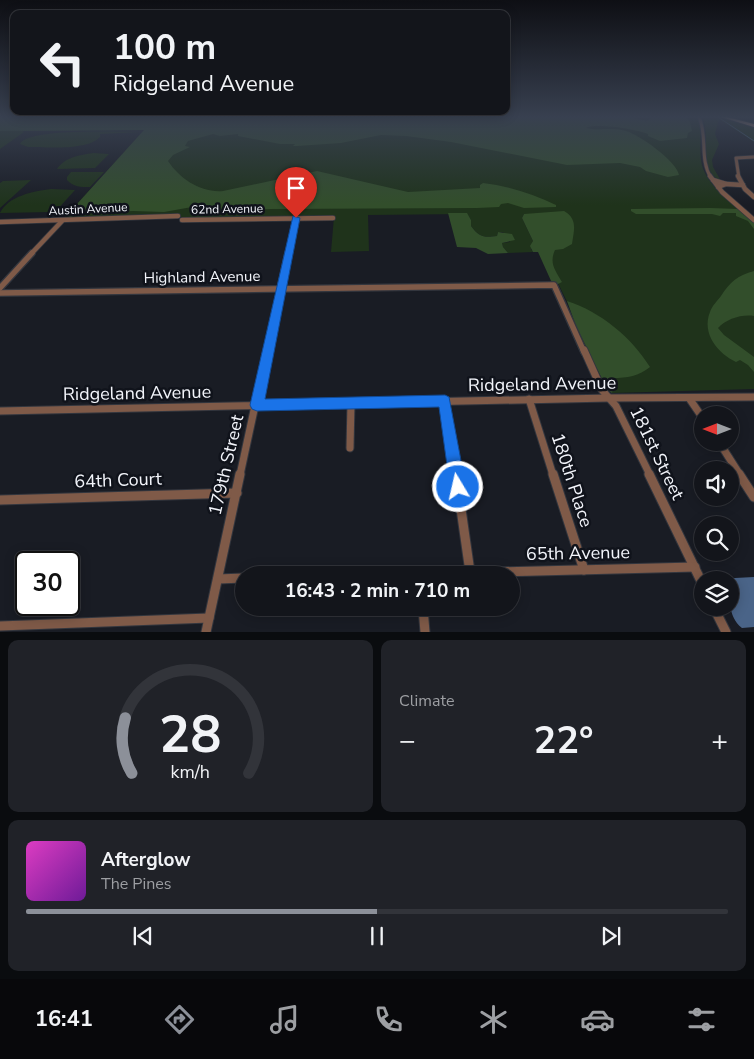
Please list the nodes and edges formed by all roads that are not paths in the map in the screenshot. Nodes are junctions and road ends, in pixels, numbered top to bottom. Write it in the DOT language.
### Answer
graph roads {
  1 [pos="704,146"];
  2 [pos="754,157"];
  3 [pos="712,179"];
  4 [pos="726,184"];
  5 [pos="744,185"];
  6 [pos="718,187"];
  7 [pos="754,197"];
  8 [pos="180,218"];
  9 [pos="296,218"];
  10 [pos="333,218"];
  11 [pos="754,220"];
  12 [pos="62,221"];
  13 [pos="0,222"];
  14 [pos="554,285"];
  15 [pos="0,288"];
  16 [pos="280,289"];
  17 [pos="0,293"];
  18 [pos="754,397"];
  19 [pos="609,398"];
  20 [pos="689,398"];
  21 [pos="529,399"];
  22 [pos="445,401"];
  23 [pos="351,403"];
  24 [pos="257,405"];
  25 [pos="694,406"];
  26 [pos="0,411"];
  27 [pos="350,448"];
  28 [pos="725,451"];
  29 [pos="237,493"];
  30 [pos="754,498"];
  31 [pos="0,500"];
  32 [pos="469,566"];
  33 [pos="694,567"];
  34 [pos="584,570"];
  35 [pos="520,571"];
  36 [pos="696,571"];
  37 [pos="235,578"];
  38 [pos="218,579"];
  39 [pos="424,616"];
  40 [pos="718,616"];
  41 [pos="209,618"];
  42 [pos="0,626"];
  43 [pos="206,632"];
  44 [pos="426,632"];
  45 [pos="726,632"];
  1 -- 3 [label="street"];
  2 -- 5 [label="street"];
  3 -- 4 [label="street"];
  3 -- 6 [label="street"];
  4 -- 5 [label="street"];
  4 -- 6 [label="street"];
  5 -- 7 [label="street"];
  6 -- 11 [label="street"];
  8 -- 9 [label="street, 62nd Avenue"];
  8 -- 12 [label="street, Austin Avenue"];
  9 -- 10 [label="street, 62nd Avenue"];
  9 -- 16 [label="street, 179th Street"];
  12 -- 13 [label="street, Austin Avenue"];
  12 -- 15 [label="street"];
  14 -- 16 [label="street, Highland Avenue"];
  14 -- 19 [label="street, 181st Street"];
  16 -- 17 [label="street, Highland Avenue"];
  16 -- 24 [label="street, 179th Street"];
  18 -- 20 [label="street, Ridgeland Avenue"];
  19 -- 20 [label="street, Ridgeland Avenue"];
  19 -- 21 [label="street, Ridgeland Avenue"];
  19 -- 33 [label="street, 181st Street"];
  20 -- 25 [label="street"];
  21 -- 22 [label="street, Ridgeland Avenue"];
  21 -- 34 [label="street, 180th Place"];
  22 -- 23 [label="street, Ridgeland Avenue"];
  22 -- 32 [label="street"];
  23 -- 24 [label="street, Ridgeland Avenue"];
  23 -- 27 [label="street"];
  24 -- 26 [label="street, Ridgeland Avenue"];
  24 -- 29 [label="street, 179th Street"];
  28 -- 30 [label="street"];
  29 -- 31 [label="street, 64th Court"];
  29 -- 38 [label="street, 179th Street"];
  33 -- 34 [label="street, 65th Avenue"];
  33 -- 36 [label="street, 181st Street"];
  34 -- 35 [label="street, 65th Avenue"];
  37 -- 38 [label="street"];
  38 -- 41 [label="street, 179th Street"];
  39 -- 44 [label="street"];
  40 -- 45 [label="street"];
  41 -- 42 [label="street"];
  41 -- 43 [label="street, 179th Street"];
}
